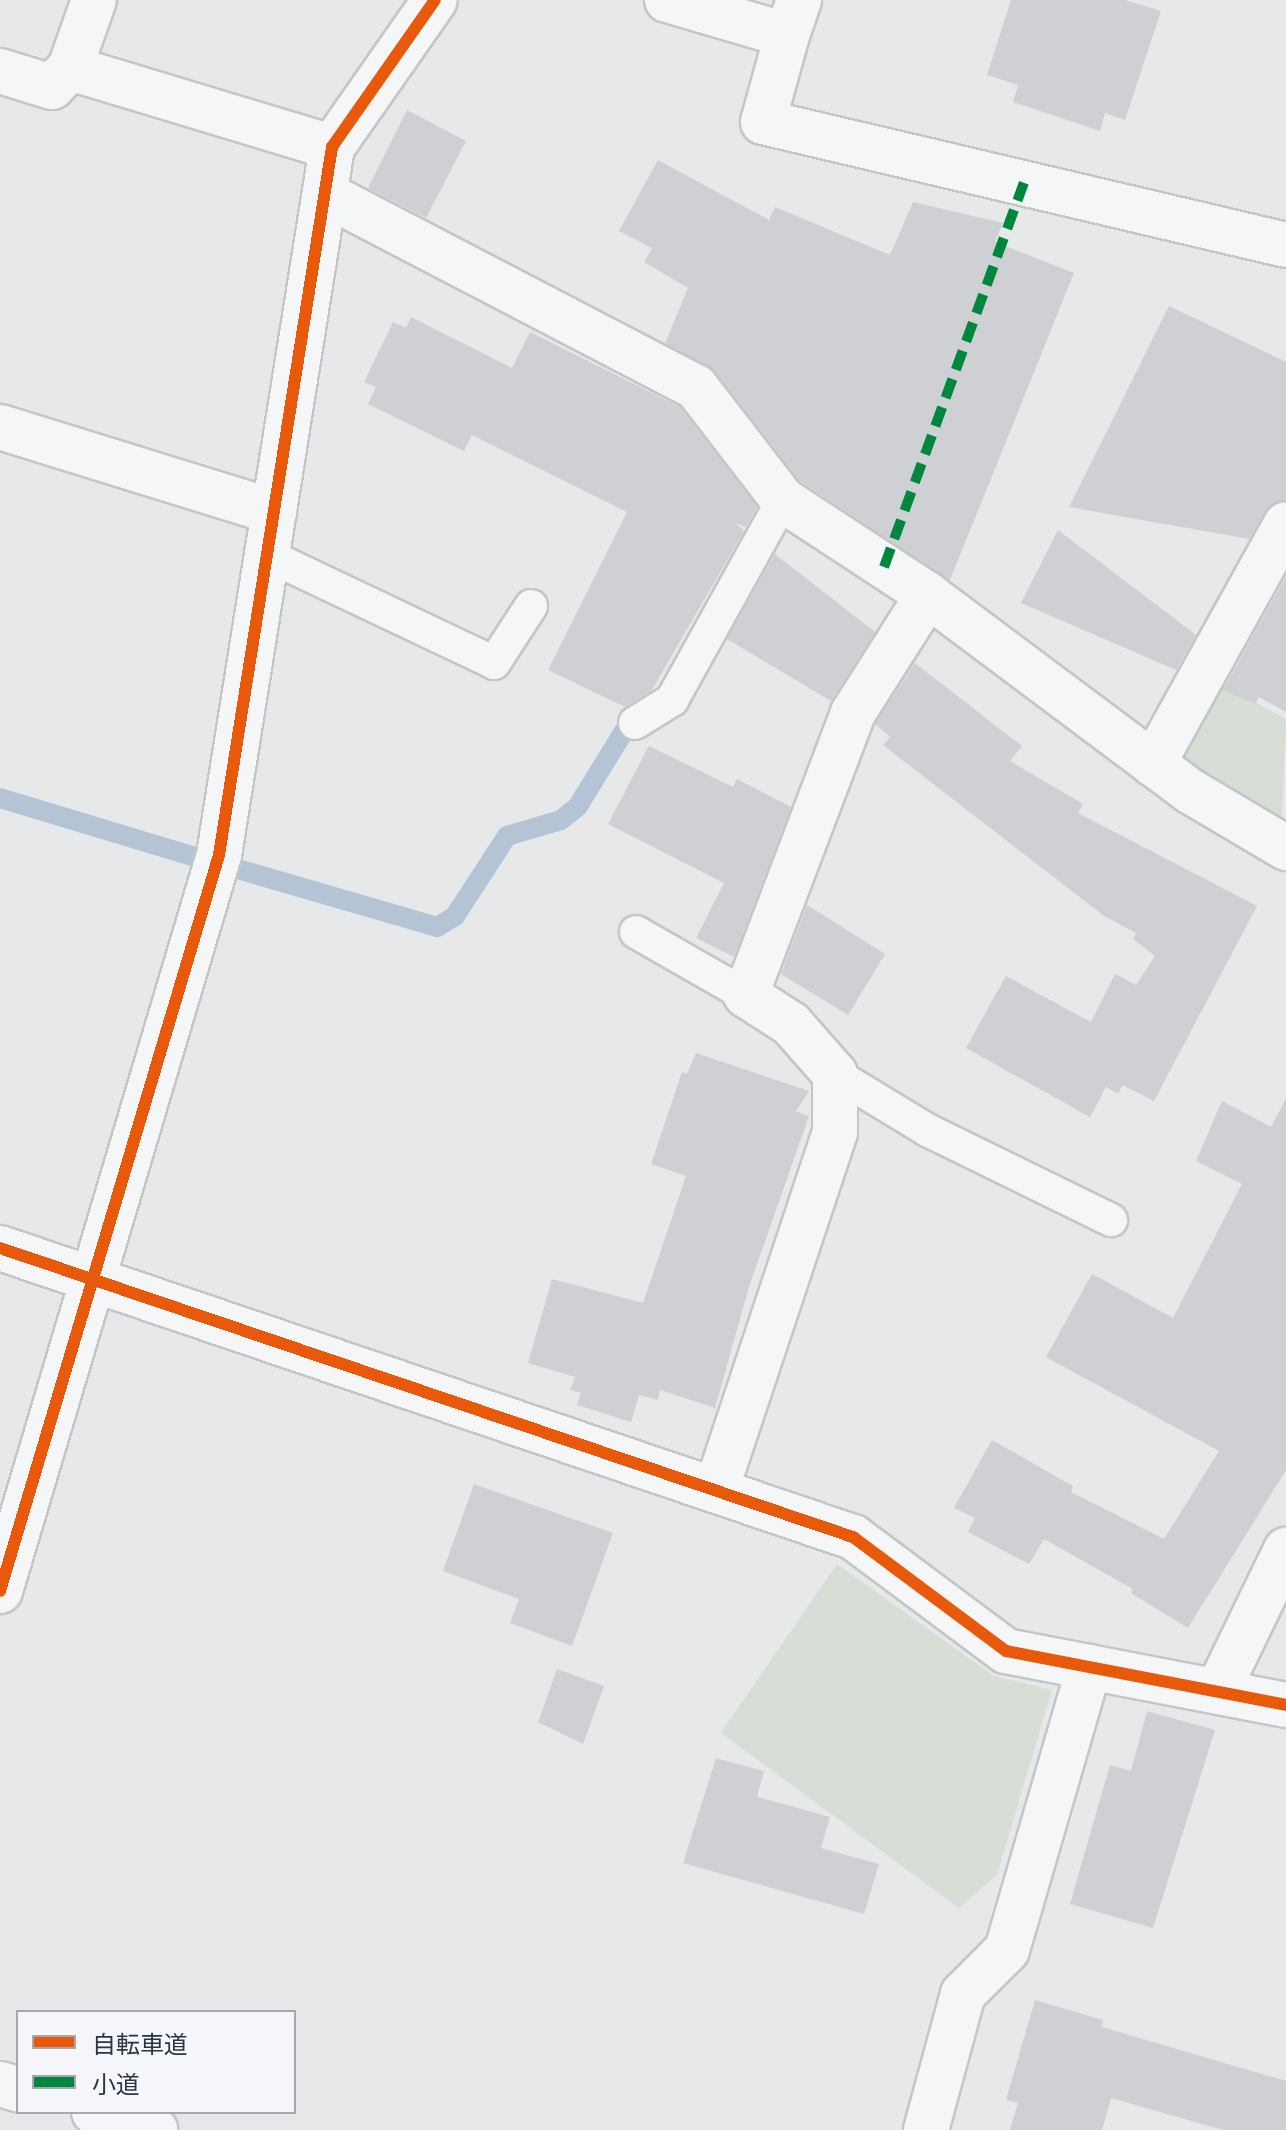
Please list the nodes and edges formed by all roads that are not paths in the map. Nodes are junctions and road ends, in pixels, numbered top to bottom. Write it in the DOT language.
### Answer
graph roads {
  1 [pos="94,0"];
  2 [pos="435,0"];
  3 [pos="667,0"];
  4 [pos="793,18"];
  5 [pos="70,68"];
  6 [pos="0,71"];
  7 [pos="332,147"];
  8 [pos="325,194"];
  9 [pos="1286,245"];
  10 [pos="0,427"];
  11 [pos="783,500"];
  12 [pos="274,512"];
  13 [pos="1286,524"];
  14 [pos="267,555"];
  15 [pos="928,595"];
  16 [pos="531,606"];
  17 [pos="635,723"];
  18 [pos="1153,764"];
  19 [pos="1286,848"];
  20 [pos="636,932"];
  21 [pos="746,995"];
  22 [pos="835,1074"];
  23 [pos="1111,1220"];
  24 [pos="0,1248"];
  25 [pos="95,1276"];
  26 [pos="716,1490"];
  27 [pos="1286,1550"];
  28 [pos="0,1591"];
  29 [pos="1089,1667"];
  30 [pos="1218,1690"];
  31 [pos="1286,1705"];
  32 [pos="101,2114"];
  33 [pos="155,2130"];
  34 [pos="926,2130"];
  1 -- 5 [label="street"];
  2 -- 7 [label="street"];
  3 -- 4 [label="street"];
  4 -- 9 [label="street"];
  5 -- 6 [label="street"];
  5 -- 7 [label="street"];
  7 -- 8 [label="street"];
  8 -- 11 [label="street"];
  8 -- 12 [label="street"];
  10 -- 12 [label="street"];
  11 -- 15 [label="street"];
  11 -- 17 [label="lane"];
  12 -- 14 [label="street"];
  13 -- 18 [label="street"];
  14 -- 16 [label="lane"];
  14 -- 25 [label="street"];
  15 -- 18 [label="street"];
  15 -- 21 [label="street"];
  18 -- 19 [label="street"];
  20 -- 21 [label="lane"];
  21 -- 22 [label="street"];
  22 -- 23 [label="lane"];
  22 -- 26 [label="street"];
  24 -- 25 [label="street"];
  25 -- 26 [label="street"];
  25 -- 28 [label="street"];
  26 -- 29 [label="street"];
  27 -- 30 [label="street"];
  29 -- 30 [label="street"];
  29 -- 34 [label="street"];
  30 -- 31 [label="street"];
  32 -- 33 [label="street"];
}
